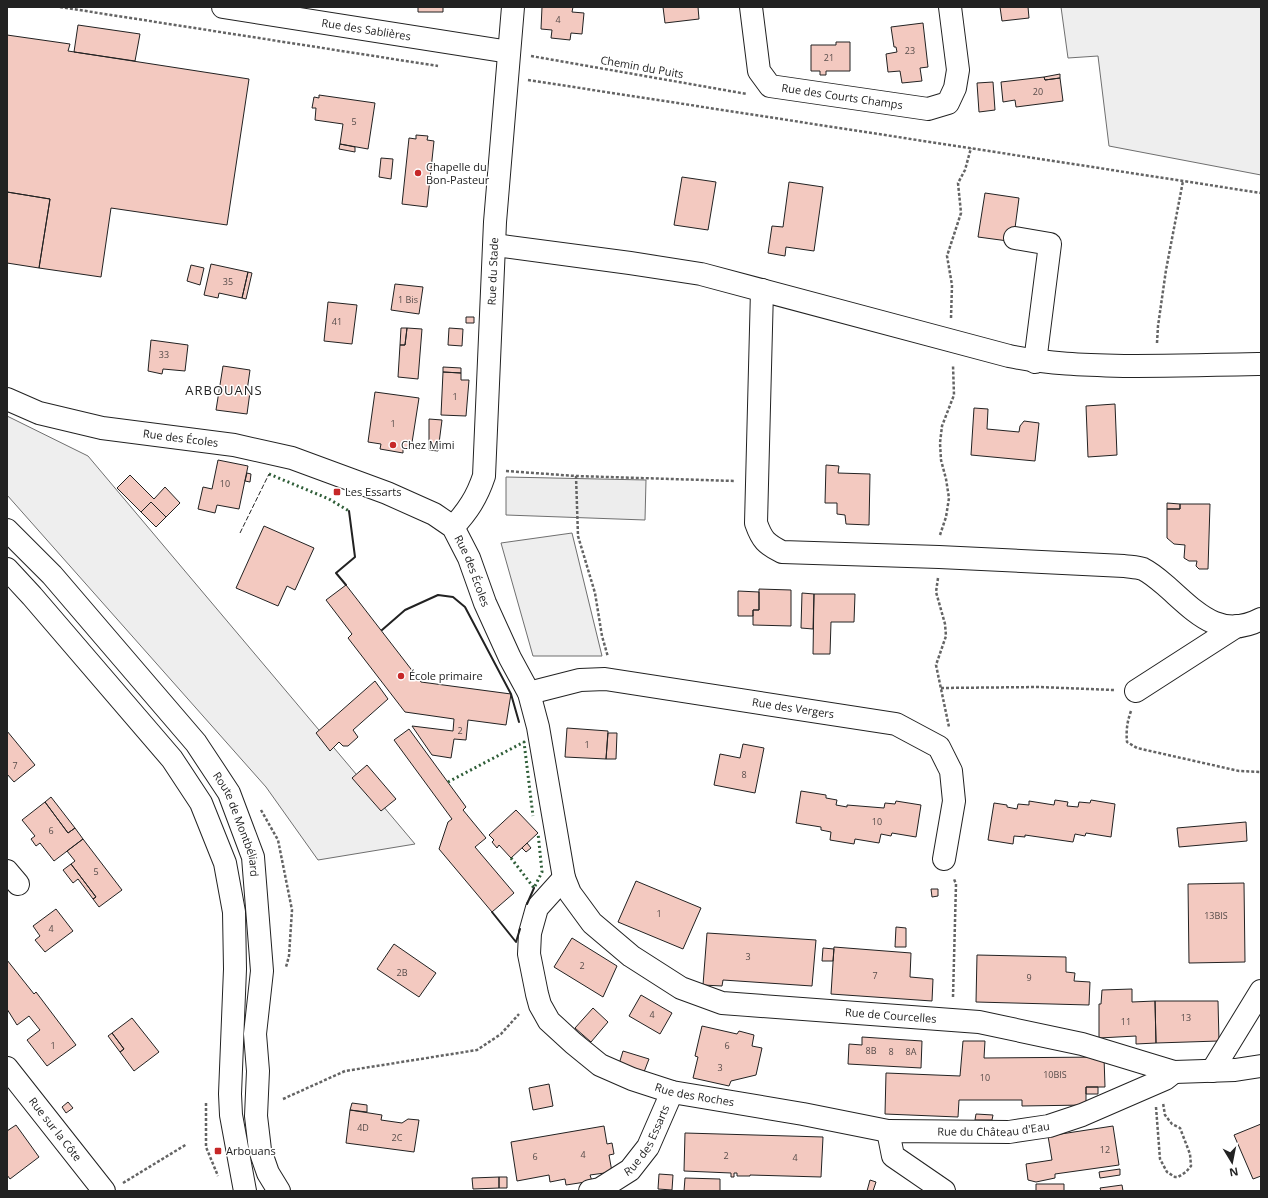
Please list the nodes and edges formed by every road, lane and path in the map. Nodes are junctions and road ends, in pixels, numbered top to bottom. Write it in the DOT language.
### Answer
graph roads {
  1 [pos="60,7"];
  2 [pos="223,7"];
  3 [pos="513,7"];
  4 [pos="752,7"];
  5 [pos="950,7"];
  6 [pos="509,52"];
  7 [pos="441,66"];
  8 [pos="507,76"];
  9 [pos="770,86"];
  10 [pos="971,148"];
  11 [pos="1183,181"];
  12 [pos="1261,193"];
  13 [pos="1015,238"];
  14 [pos="495,246"];
  15 [pos="762,290"];
  16 [pos="951,340"];
  17 [pos="1035,362"];
  18 [pos="1261,364"];
  19 [pos="1157,366"];
  20 [pos="7,399"];
  21 [pos="484,470"];
  22 [pos="576,476"];
  23 [pos="758,482"];
  24 [pos="453,527"];
  25 [pos="7,530"];
  26 [pos="939,557"];
  27 [pos="7,569"];
  28 [pos="1261,619"];
  29 [pos="1237,626"];
  30 [pos="614,681"];
  31 [pos="941,688"];
  32 [pos="1136,691"];
  33 [pos="529,693"];
  34 [pos="939,748"];
  35 [pos="1261,772"];
  36 [pos="944,859"];
  37 [pos="564,878"];
  38 [pos="1261,992"];
  39 [pos="537,994"];
  40 [pos="952,1020"];
  41 [pos="1261,1066"];
  42 [pos="7,1068"];
  43 [pos="1212,1071"];
  44 [pos="1174,1072"];
  45 [pos="672,1092"];
  46 [pos="1163,1098"];
  47 [pos="283,1099"];
  48 [pos="1155,1104"];
  49 [pos="888,1131"];
  50 [pos="187,1144"];
  51 [pos="111,1189"];
  52 [pos="245,1191"];
  53 [pos="279,1191"];
  54 [pos="590,1191"];
  55 [pos="944,1191"];
  1 -- 7 [label="path"];
  2 -- 6 [label="street, Rue des Sablières"];
  3 -- 6 [label="street, Rue du Stade"];
  4 -- 9 [label="street, Rue des Courts Champs"];
  5 -- 9 [label="street, Rue des Courts Champs"];
  6 -- 8 [label="street, Rue du Stade"];
  6 -- 9 [label="path, Chemin du Puits"];
  8 -- 10 [label="path"];
  8 -- 14 [label="street, Rue du Stade"];
  10 -- 11 [label="path"];
  10 -- 16 [label="path"];
  11 -- 12 [label="path"];
  11 -- 19 [label="path"];
  13 -- 17 [label="street"];
  14 -- 15 [label="street"];
  14 -- 21 [label="street, Rue du Stade"];
  15 -- 16 [label="street"];
  15 -- 23 [label="street"];
  16 -- 17 [label="street"];
  16 -- 26 [label="path"];
  17 -- 19 [label="street"];
  18 -- 19 [label="street"];
  20 -- 24 [label="street, Rue des Écoles"];
  21 -- 22 [label="path"];
  21 -- 24 [label="street, Rue du Stade"];
  22 -- 23 [label="path"];
  22 -- 30 [label="path"];
  23 -- 26 [label="street"];
  24 -- 33 [label="street, Rue des Écoles"];
  25 -- 53 [label="street, Route de Montbéliard"];
  26 -- 29 [label="street"];
  26 -- 31 [label="path"];
  27 -- 52 [label="street, Route de Montbéliard"];
  28 -- 29 [label="street"];
  29 -- 32 [label="street"];
  30 -- 33 [label="street, Rue des Vergers"];
  30 -- 34 [label="street, Rue des Vergers"];
  31 -- 32 [label="path"];
  31 -- 34 [label="path"];
  32 -- 35 [label="path"];
  33 -- 37 [label="street, Rue des Écoles"];
  34 -- 36 [label="street"];
  36 -- 40 [label="path"];
  37 -- 39 [label="street"];
  37 -- 40 [label="street, Rue de Courcelles"];
  38 -- 43 [label="street"];
  39 -- 45 [label="street, Rue des Roches"];
  39 -- 47 [label="path"];
  40 -- 44 [label="street, Rue de Courcelles"];
  41 -- 43 [label="street, Rue de Courcelles"];
  42 -- 51 [label="street, Rue sur la Côte"];
  43 -- 44 [label="street, Rue de Courcelles"];
  44 -- 49 [label="street, Rue du Château d'Eau"];
  45 -- 49 [label="street, Rue des Roches"];
  45 -- 54 [label="street, Rue des Essarts"];
  46 -- 48 [label="path"];
  49 -- 55 [label="street"];
  50 -- 51 [label="path"];
}
